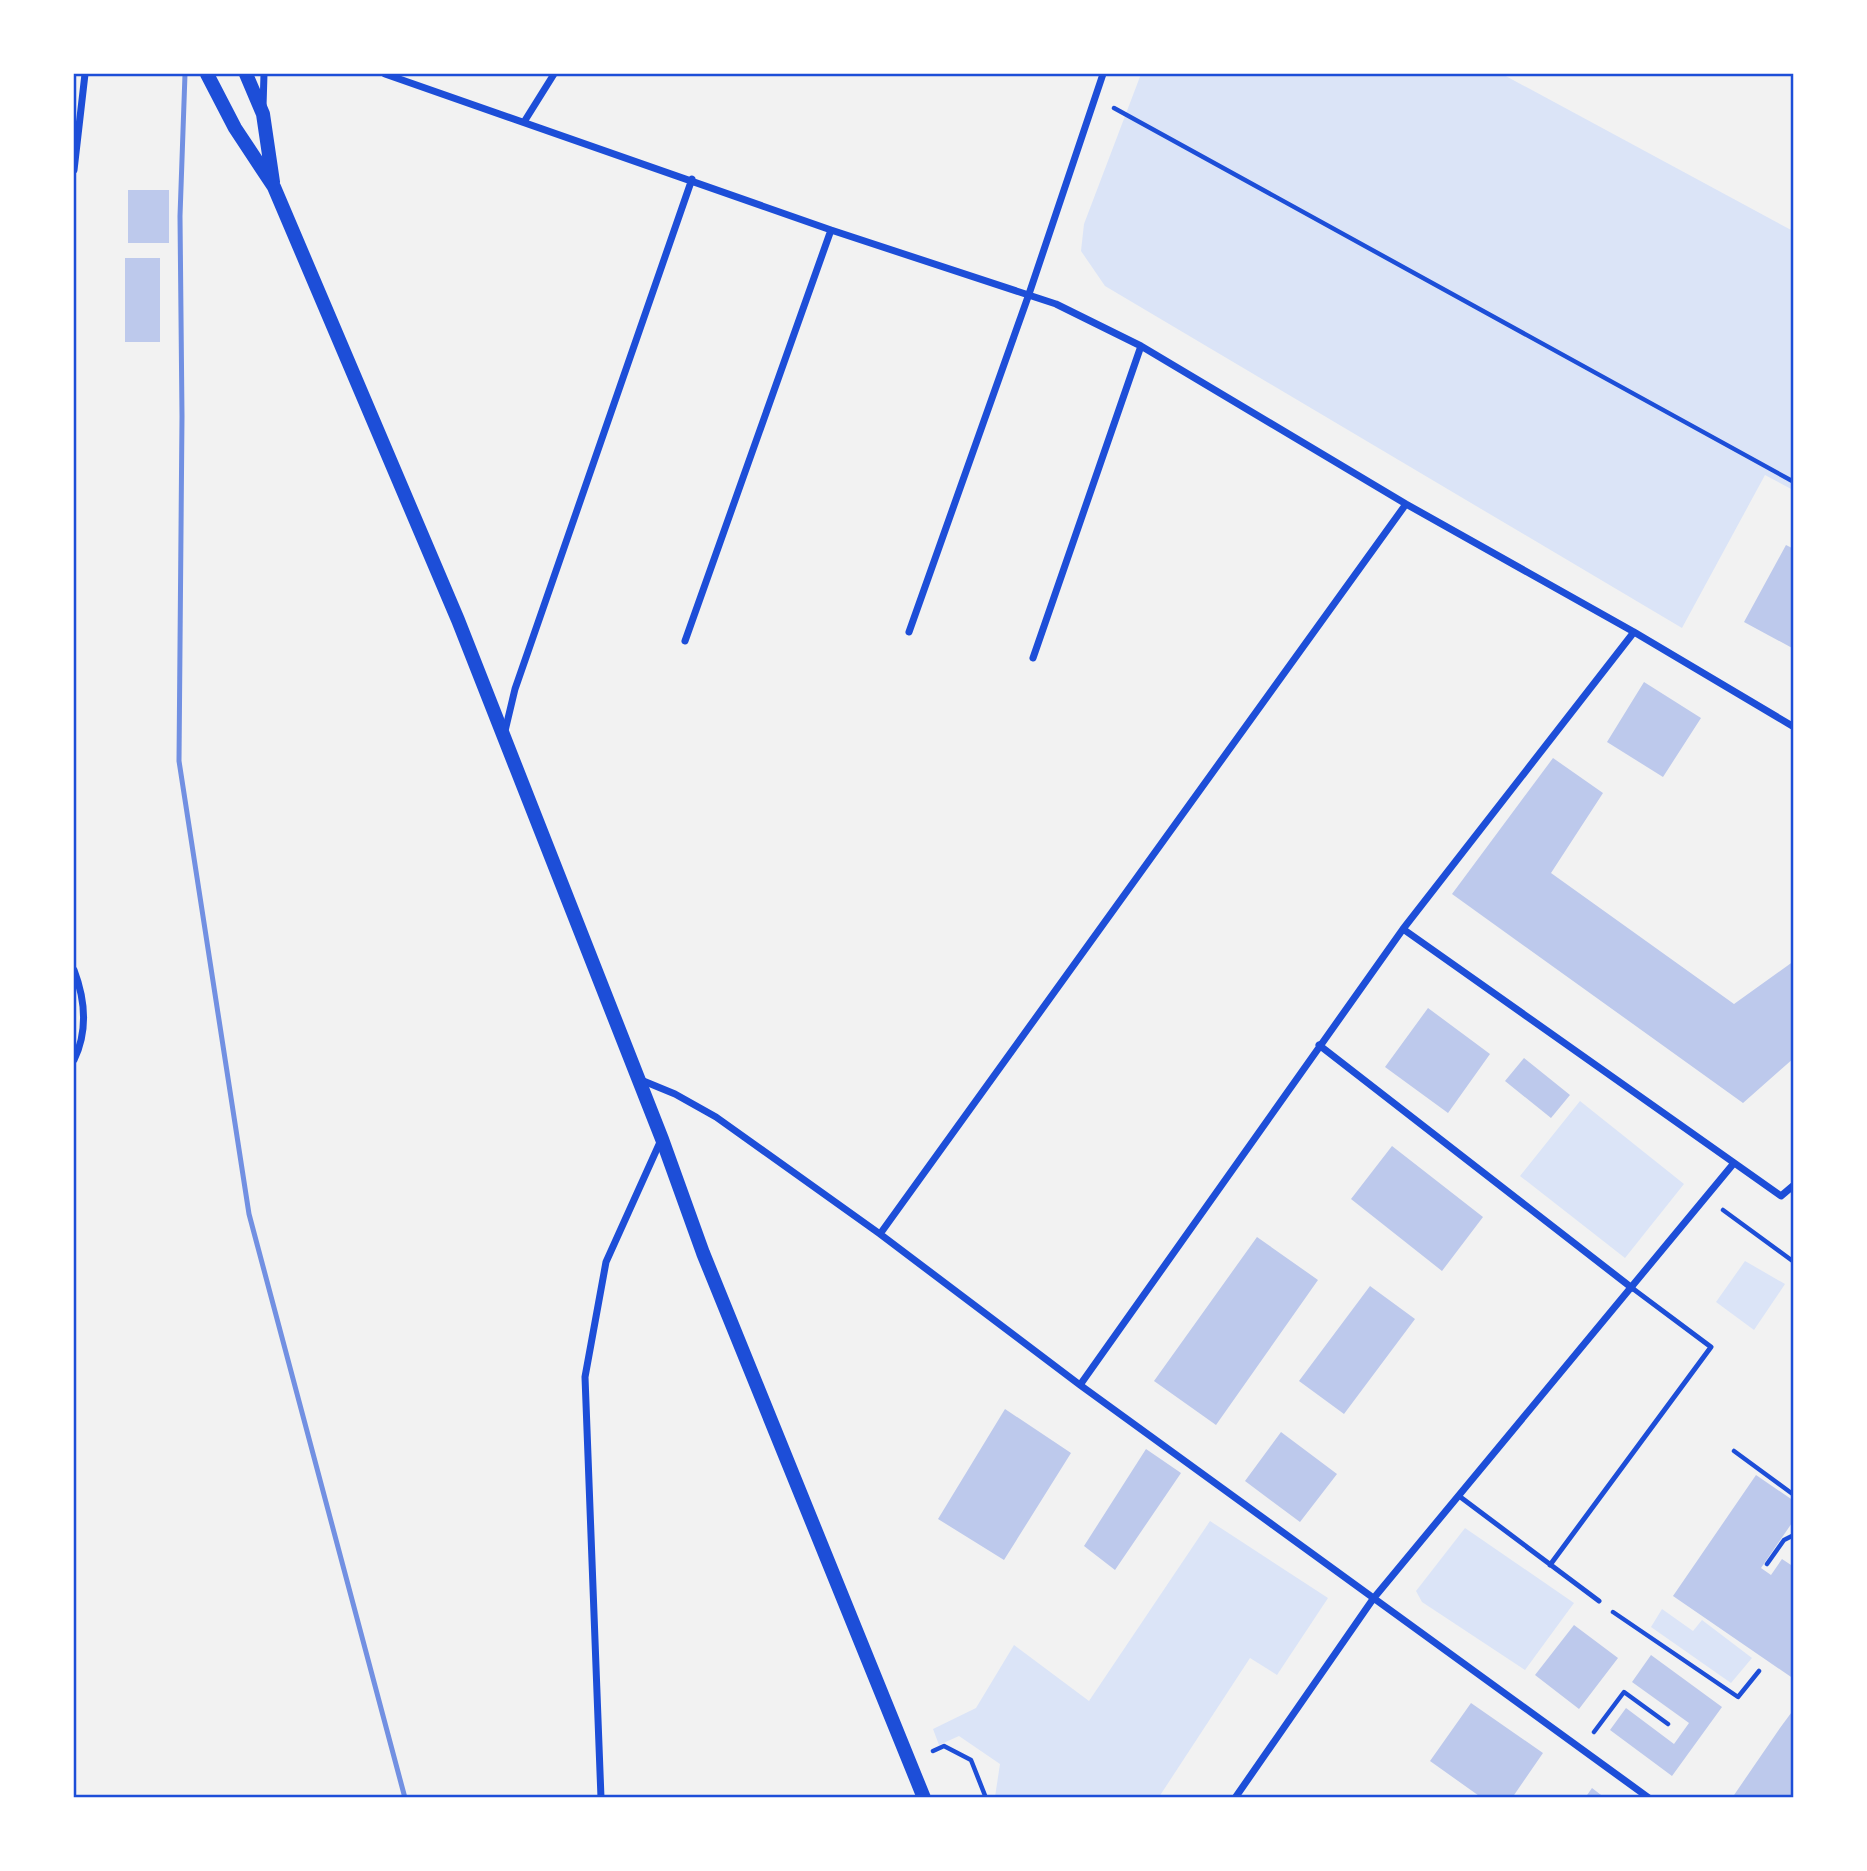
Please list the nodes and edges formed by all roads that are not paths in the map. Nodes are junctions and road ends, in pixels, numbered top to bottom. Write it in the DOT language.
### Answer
graph roads {
  1 [pos="86,74"];
  2 [pos="207,74"];
  3 [pos="246,74"];
  4 [pos="264,74"];
  5 [pos="385,74"];
  6 [pos="554,74"];
  7 [pos="1102,74"];
  8 [pos="263,114"];
  9 [pos="524,122"];
  10 [pos="74,166"];
  11 [pos="692,179"];
  12 [pos="274,187"];
  13 [pos="831,230"];
  14 [pos="1029,294"];
  15 [pos="1142,346"];
  16 [pos="1406,504"];
  17 [pos="909,632"];
  18 [pos="1634,632"];
  19 [pos="685,641"];
  20 [pos="1033,658"];
  21 [pos="1794,727"];
  22 [pos="503,738"];
  23 [pos="1403,929"];
  24 [pos="74,970"];
  25 [pos="1319,1045"];
  26 [pos="74,1059"];
  27 [pos="638,1079"];
  28 [pos="662,1139"];
  29 [pos="1734,1163"];
  30 [pos="1794,1185"];
  31 [pos="880,1234"];
  32 [pos="1632,1288"];
  33 [pos="1080,1385"];
  34 [pos="1459,1496"];
  35 [pos="1550,1564"];
  36 [pos="1373,1599"];
  37 [pos="1599,1601"];
  38 [pos="601,1797"];
  39 [pos="924,1797"];
  40 [pos="1235,1797"];
  41 [pos="1649,1797"];
  1 -- 10 [label="street"];
  2 -- 12 [label="main road"];
  3 -- 8 [label="main road"];
  4 -- 8 [label="street"];
  5 -- 9 [label="street"];
  6 -- 9 [label="street"];
  7 -- 14 [label="street"];
  8 -- 12 [label="main road"];
  9 -- 11 [label="street"];
  11 -- 13 [label="street"];
  11 -- 22 [label="street"];
  12 -- 22 [label="main road"];
  13 -- 14 [label="street"];
  13 -- 19 [label="street"];
  14 -- 15 [label="street"];
  14 -- 17 [label="street"];
  15 -- 16 [label="street"];
  15 -- 20 [label="street"];
  16 -- 18 [label="street"];
  16 -- 31 [label="street"];
  18 -- 21 [label="street"];
  18 -- 23 [label="street"];
  22 -- 27 [label="main road"];
  23 -- 25 [label="street"];
  23 -- 29 [label="street"];
  24 -- 26 [label="street"];
  25 -- 32 [label="street"];
  25 -- 33 [label="street"];
  27 -- 28 [label="main road"];
  27 -- 31 [label="street"];
  28 -- 38 [label="street"];
  28 -- 39 [label="main road"];
  29 -- 30 [label="street"];
  29 -- 32 [label="street"];
  31 -- 33 [label="street"];
  32 -- 34 [label="street"];
  32 -- 35 [label="lane"];
  33 -- 36 [label="street"];
  34 -- 35 [label="lane"];
  34 -- 36 [label="street"];
  35 -- 37 [label="lane"];
  36 -- 40 [label="street"];
  36 -- 41 [label="street"];
}
